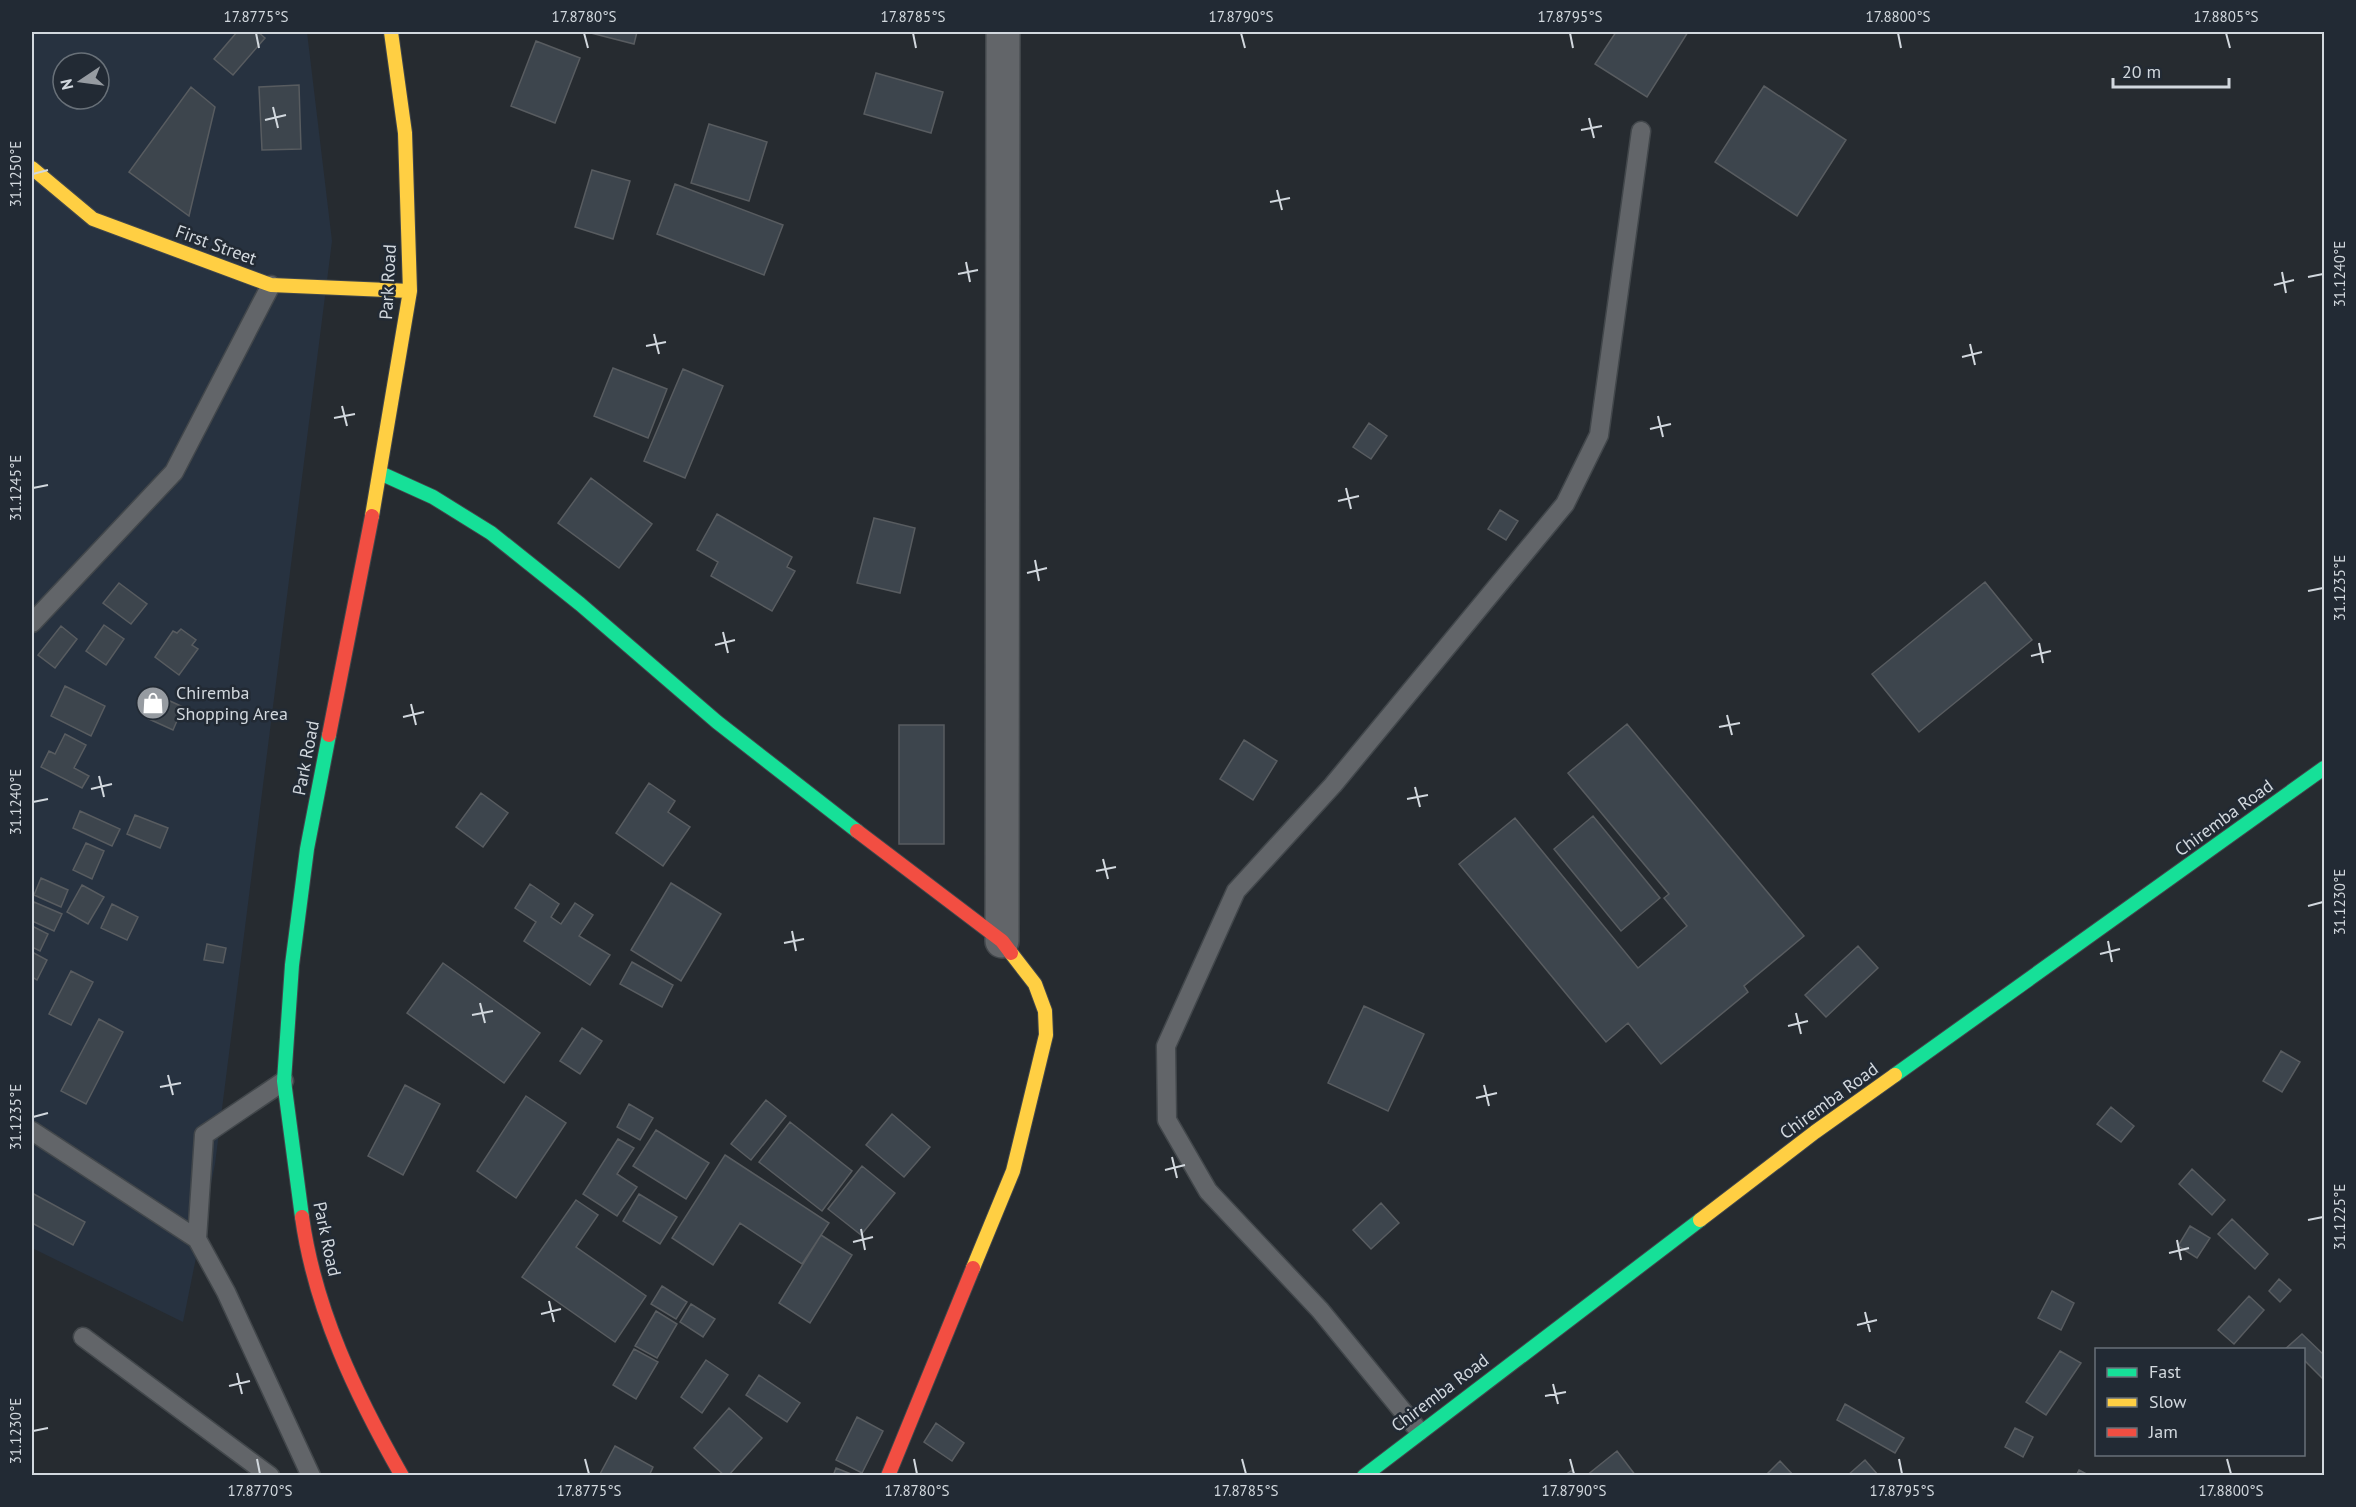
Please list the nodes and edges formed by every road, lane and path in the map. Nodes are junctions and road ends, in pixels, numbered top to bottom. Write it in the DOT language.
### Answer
graph roads {
  1 [pos="391,32"];
  2 [pos="1003,32"];
  3 [pos="1641,131"];
  4 [pos="32,168"];
  5 [pos="271,285"];
  6 [pos="410,291"];
  7 [pos="380,473"];
  8 [pos="32,623"];
  9 [pos="2325,768"];
  10 [pos="1002,941"];
  11 [pos="284,1082"];
  12 [pos="32,1131"];
  13 [pos="197,1239"];
  14 [pos="83,1337"];
  15 [pos="1419,1431"];
  16 [pos="1370,1474"];
  17 [pos="270,1476"];
  18 [pos="311,1476"];
  19 [pos="402,1476"];
  20 [pos="888,1476"];
  1 -- 6 [label="street, Park Road"];
  2 -- 10 [label="street"];
  3 -- 15 [label="lane"];
  4 -- 5 [label="street, First Street"];
  5 -- 6 [label="street, First Street"];
  5 -- 8 [label="lane"];
  6 -- 7 [label="street, Park Road"];
  7 -- 10 [label="street"];
  7 -- 11 [label="street, Park Road"];
  9 -- 15 [label="street, Chiremba Road"];
  10 -- 20 [label="street"];
  11 -- 13 [label="lane"];
  11 -- 19 [label="street, Park Road"];
  12 -- 13 [label="lane"];
  13 -- 18 [label="lane"];
  14 -- 17 [label="lane"];
  15 -- 16 [label="street, Chiremba Road"];
}
